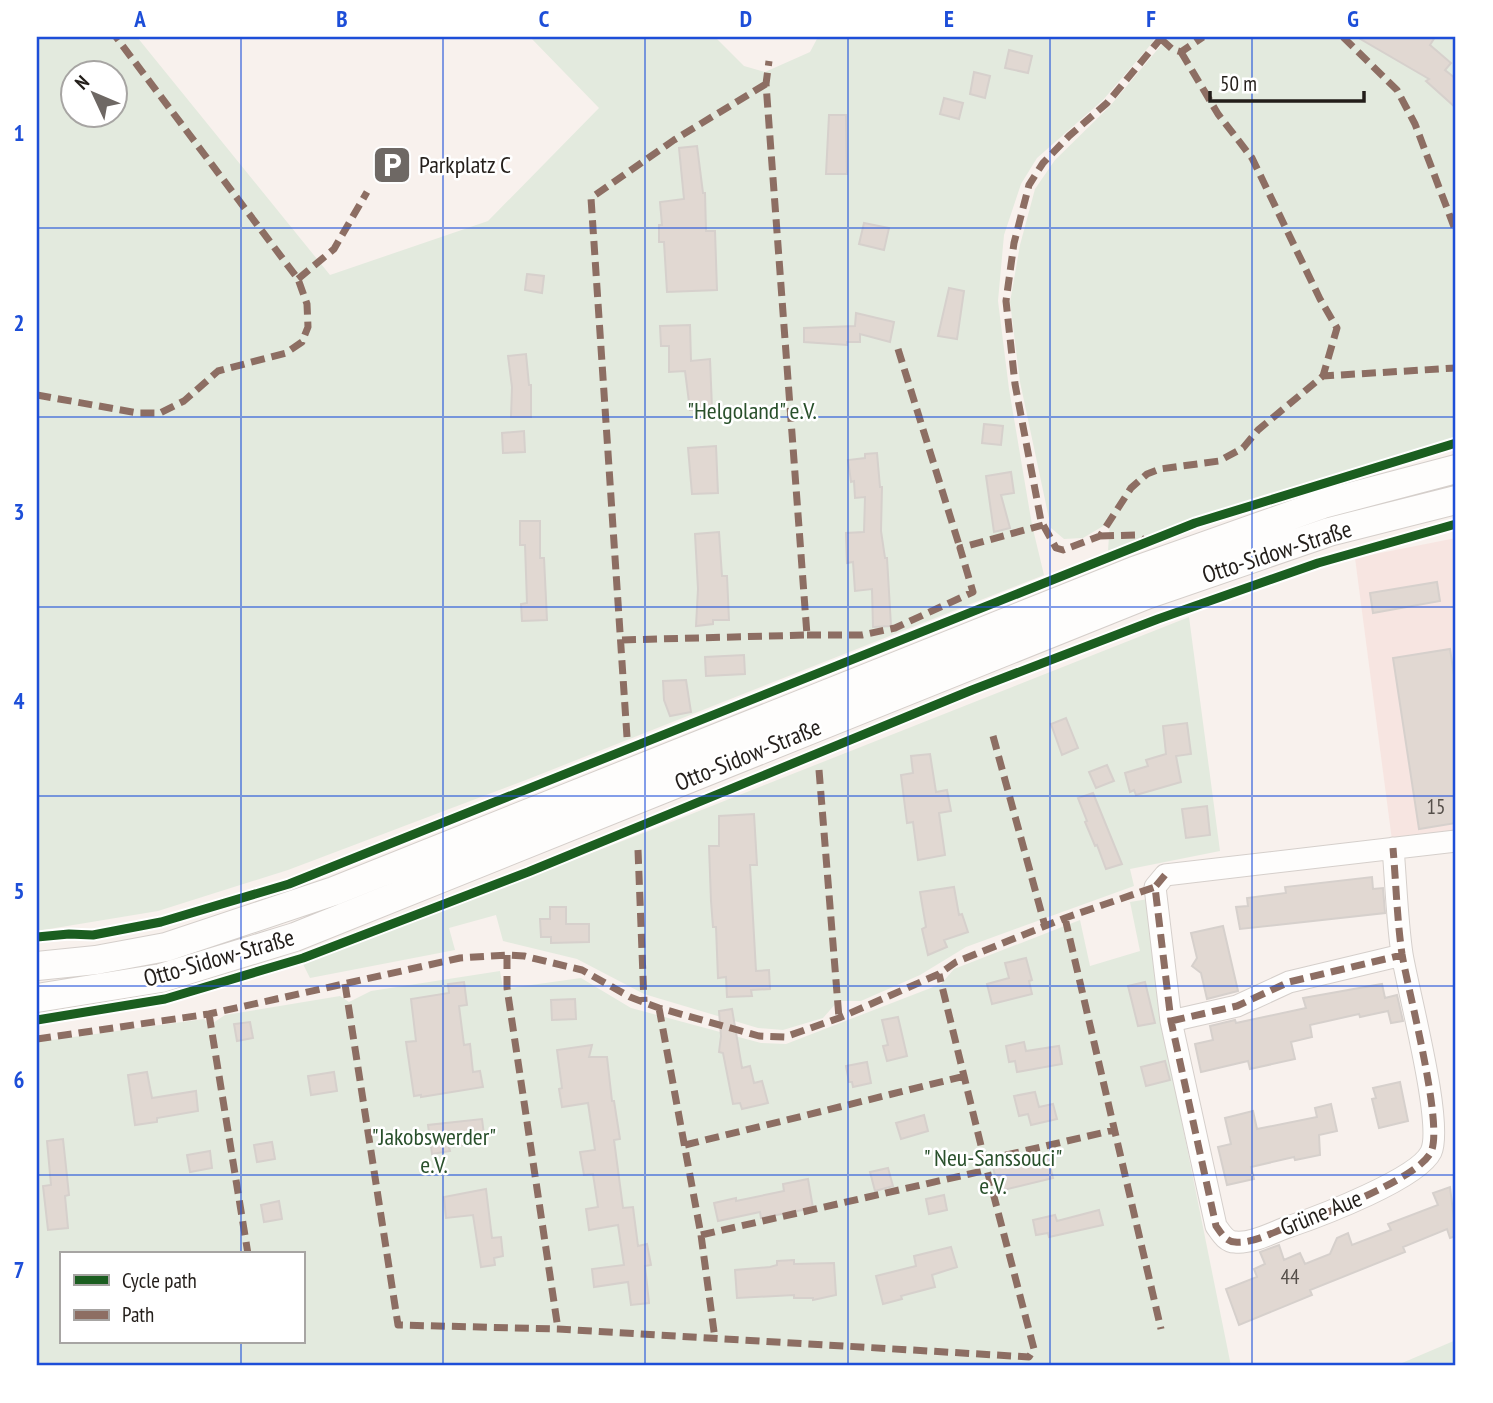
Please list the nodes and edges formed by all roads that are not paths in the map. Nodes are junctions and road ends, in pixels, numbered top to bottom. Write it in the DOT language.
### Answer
graph roads {
  1 [pos="1456,469"];
  2 [pos="1456,500"];
  3 [pos="1456,841"];
  4 [pos="1393,848"];
  5 [pos="1402,955"];
  6 [pos="37,966"];
  7 [pos="37,998"];
  8 [pos="1171,1021"];
  1 -- 6 [label="main road, Otto-Sidow-Straße"];
  2 -- 7 [label="main road, Otto-Sidow-Straße"];
  3 -- 4 [label="street, Grüne Aue"];
  4 -- 5 [label="street, Grüne Aue"];
  4 -- 8 [label="street, Grüne Aue"];
  5 -- 8 [label="street"];
  5 -- 8 [label="street, Grüne Aue"];
}
